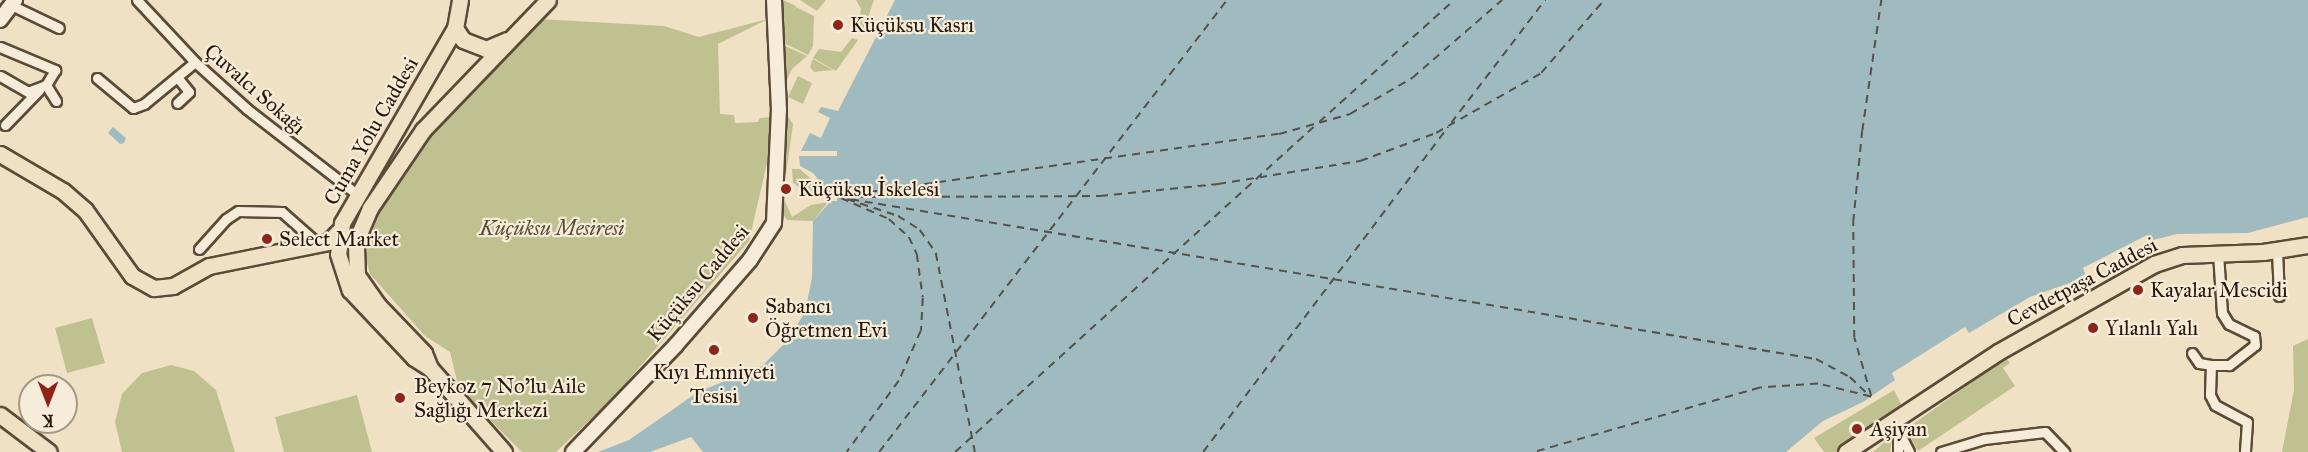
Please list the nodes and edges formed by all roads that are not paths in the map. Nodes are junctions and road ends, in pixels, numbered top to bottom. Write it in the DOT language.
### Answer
graph roads {
  1 [pos="137,0"];
  2 [pos="459,0"];
  3 [pos="548,0"];
  4 [pos="774,0"];
  5 [pos="13,2"];
  6 [pos="0,20"];
  7 [pos="59,28"];
  8 [pos="455,28"];
  9 [pos="521,30"];
  10 [pos="0,47"];
  11 [pos="195,62"];
  12 [pos="0,76"];
  13 [pos="177,77"];
  14 [pos="97,78"];
  15 [pos="42,88"];
  16 [pos="56,100"];
  17 [pos="177,103"];
  18 [pos="406,118"];
  19 [pos="5,125"];
  20 [pos="423,130"];
  21 [pos="0,154"];
  22 [pos="358,195"];
  23 [pos="328,239"];
  24 [pos="2308,245"];
  25 [pos="199,249"];
  26 [pos="2277,251"];
  27 [pos="2218,253"];
  28 [pos="352,279"];
  29 [pos="2279,296"];
  30 [pos="2192,353"];
  31 [pos="2211,364"];
  32 [pos="0,415"];
  33 [pos="1899,428"];
  34 [pos="493,446"];
  35 [pos="49,452"];
  36 [pos="504,452"];
  37 [pos="573,452"];
  38 [pos="1846,452"];
  39 [pos="1863,452"];
  40 [pos="1898,452"];
  41 [pos="1909,452"];
  42 [pos="1941,452"];
  43 [pos="2064,452"];
  44 [pos="2245,452"];
  1 -- 11 [label="street, Çuvalcı Sokağı"];
  2 -- 8 [label="main road"];
  3 -- 9 [label="main road, Cuma Yolu Caddesi"];
  4 -- 37 [label="street, Küçüksu Caddesi"];
  5 -- 6 [label="street"];
  5 -- 7 [label="street"];
  8 -- 9 [label="main road"];
  8 -- 18 [label="main road, Cuma Yolu Caddesi"];
  9 -- 20 [label="main road, Cuma Yolu Caddesi"];
  10 -- 15 [label="street"];
  11 -- 13 [label="street"];
  11 -- 22 [label="street, Çuvalcı Sokağı"];
  12 -- 15 [label="street"];
  13 -- 14 [label="street"];
  13 -- 17 [label="street"];
  15 -- 16 [label="street"];
  15 -- 19 [label="street"];
  18 -- 20 [label="main road"];
  18 -- 22 [label="main road, Cuma Yolu Caddesi"];
  20 -- 28 [label="main road, Cuma Yolu Caddesi"];
  21 -- 23 [label="main road"];
  22 -- 23 [label="main road, Cuma Yolu Caddesi"];
  23 -- 25 [label="street"];
  23 -- 28 [label="main road, Cuma Yolu Caddesi"];
  24 -- 26 [label="main road, Cevdetpaşa Caddesi"];
  26 -- 27 [label="main road, Cevdetpaşa Caddesi"];
  26 -- 29 [label="street"];
  27 -- 31 [label="street"];
  27 -- 33 [label="main road, Cevdetpaşa Caddesi"];
  28 -- 34 [label="main road, Cuma Yolu Caddesi"];
  30 -- 31 [label="street"];
  31 -- 44 [label="street"];
  32 -- 35 [label="main road"];
  33 -- 38 [label="main road"];
  33 -- 39 [label="main road"];
  33 -- 40 [label="street"];
  33 -- 41 [label="street"];
  34 -- 36 [label="main road, Cuma Yolu Caddesi"];
  42 -- 43 [label="street"];
}
